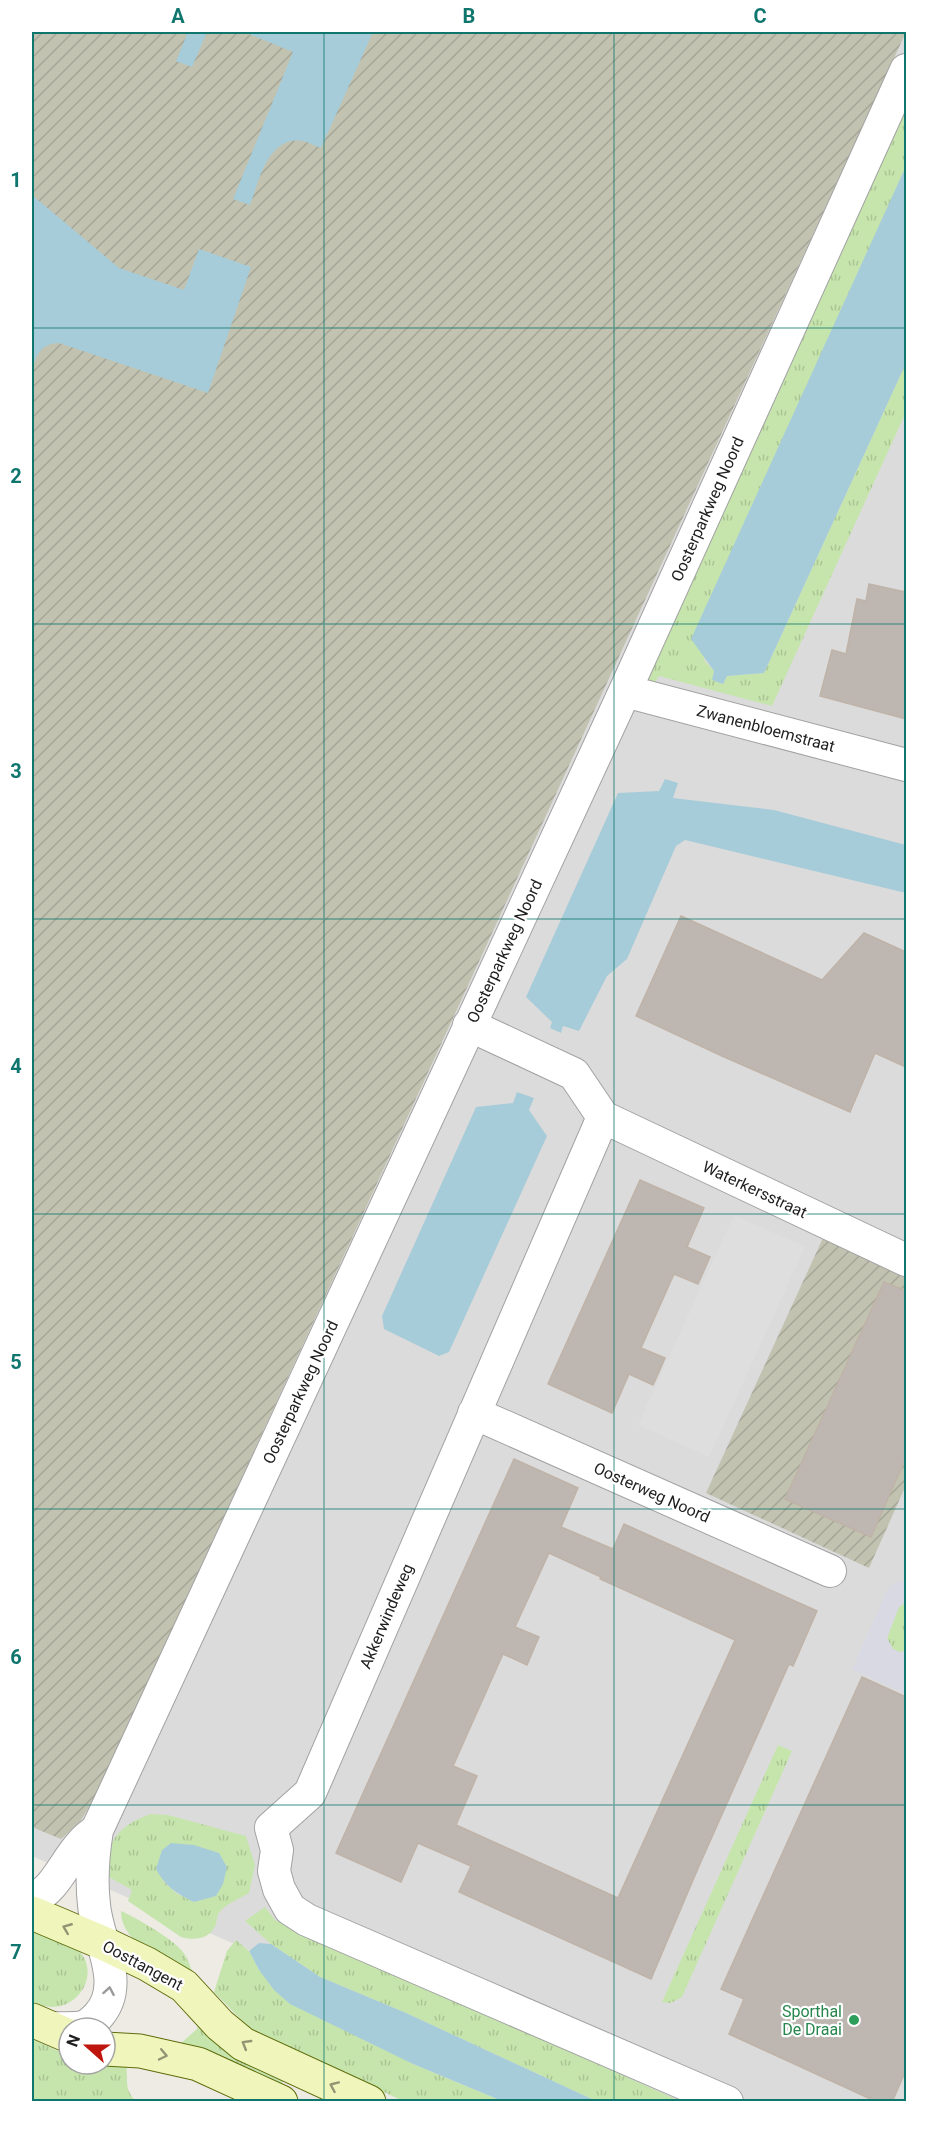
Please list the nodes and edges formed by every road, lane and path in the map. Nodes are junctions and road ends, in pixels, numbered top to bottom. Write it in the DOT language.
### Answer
graph roads {
  1 [pos="906,70"];
  2 [pos="624,691"];
  3 [pos="906,765"];
  4 [pos="469,1025"];
  5 [pos="603,1117"];
  6 [pos="906,1260"];
  7 [pos="474,1413"];
  8 [pos="830,1571"];
  9 [pos="97,1830"];
  10 [pos="32,1900"];
  11 [pos="32,1913"];
  12 [pos="103,1942"];
  13 [pos="50,2028"];
  14 [pos="117,2050"];
  15 [pos="281,2102"];
  16 [pos="369,2102"];
  17 [pos="727,2102"];
  1 -- 2 [label="street, Oosterparkweg Noord"];
  2 -- 3 [label="street, Zwanenbloemstraat"];
  2 -- 4 [label="street, Oosterparkweg Noord"];
  4 -- 5 [label="street"];
  4 -- 9 [label="street, Oosterparkweg Noord"];
  5 -- 6 [label="street, Waterkersstraat"];
  5 -- 7 [label="street, Akkerwindeweg"];
  7 -- 8 [label="street, Oosterweg Noord"];
  7 -- 17 [label="street, Akkerwindeweg"];
  9 -- 10 [label="street, Oosterparkweg Noord"];
  9 -- 12 [label="street, Oosterparkweg Noord"];
  12 -- 11 [label="main road, Oosttangent, one-way"];
  13 -- 12 [label="street, Oosterparkweg Noord, one-way"];
  16 -- 12 [label="main road, Oosttangent, one-way"];
  14 -- 15 [label="main road, one-way"];
}
